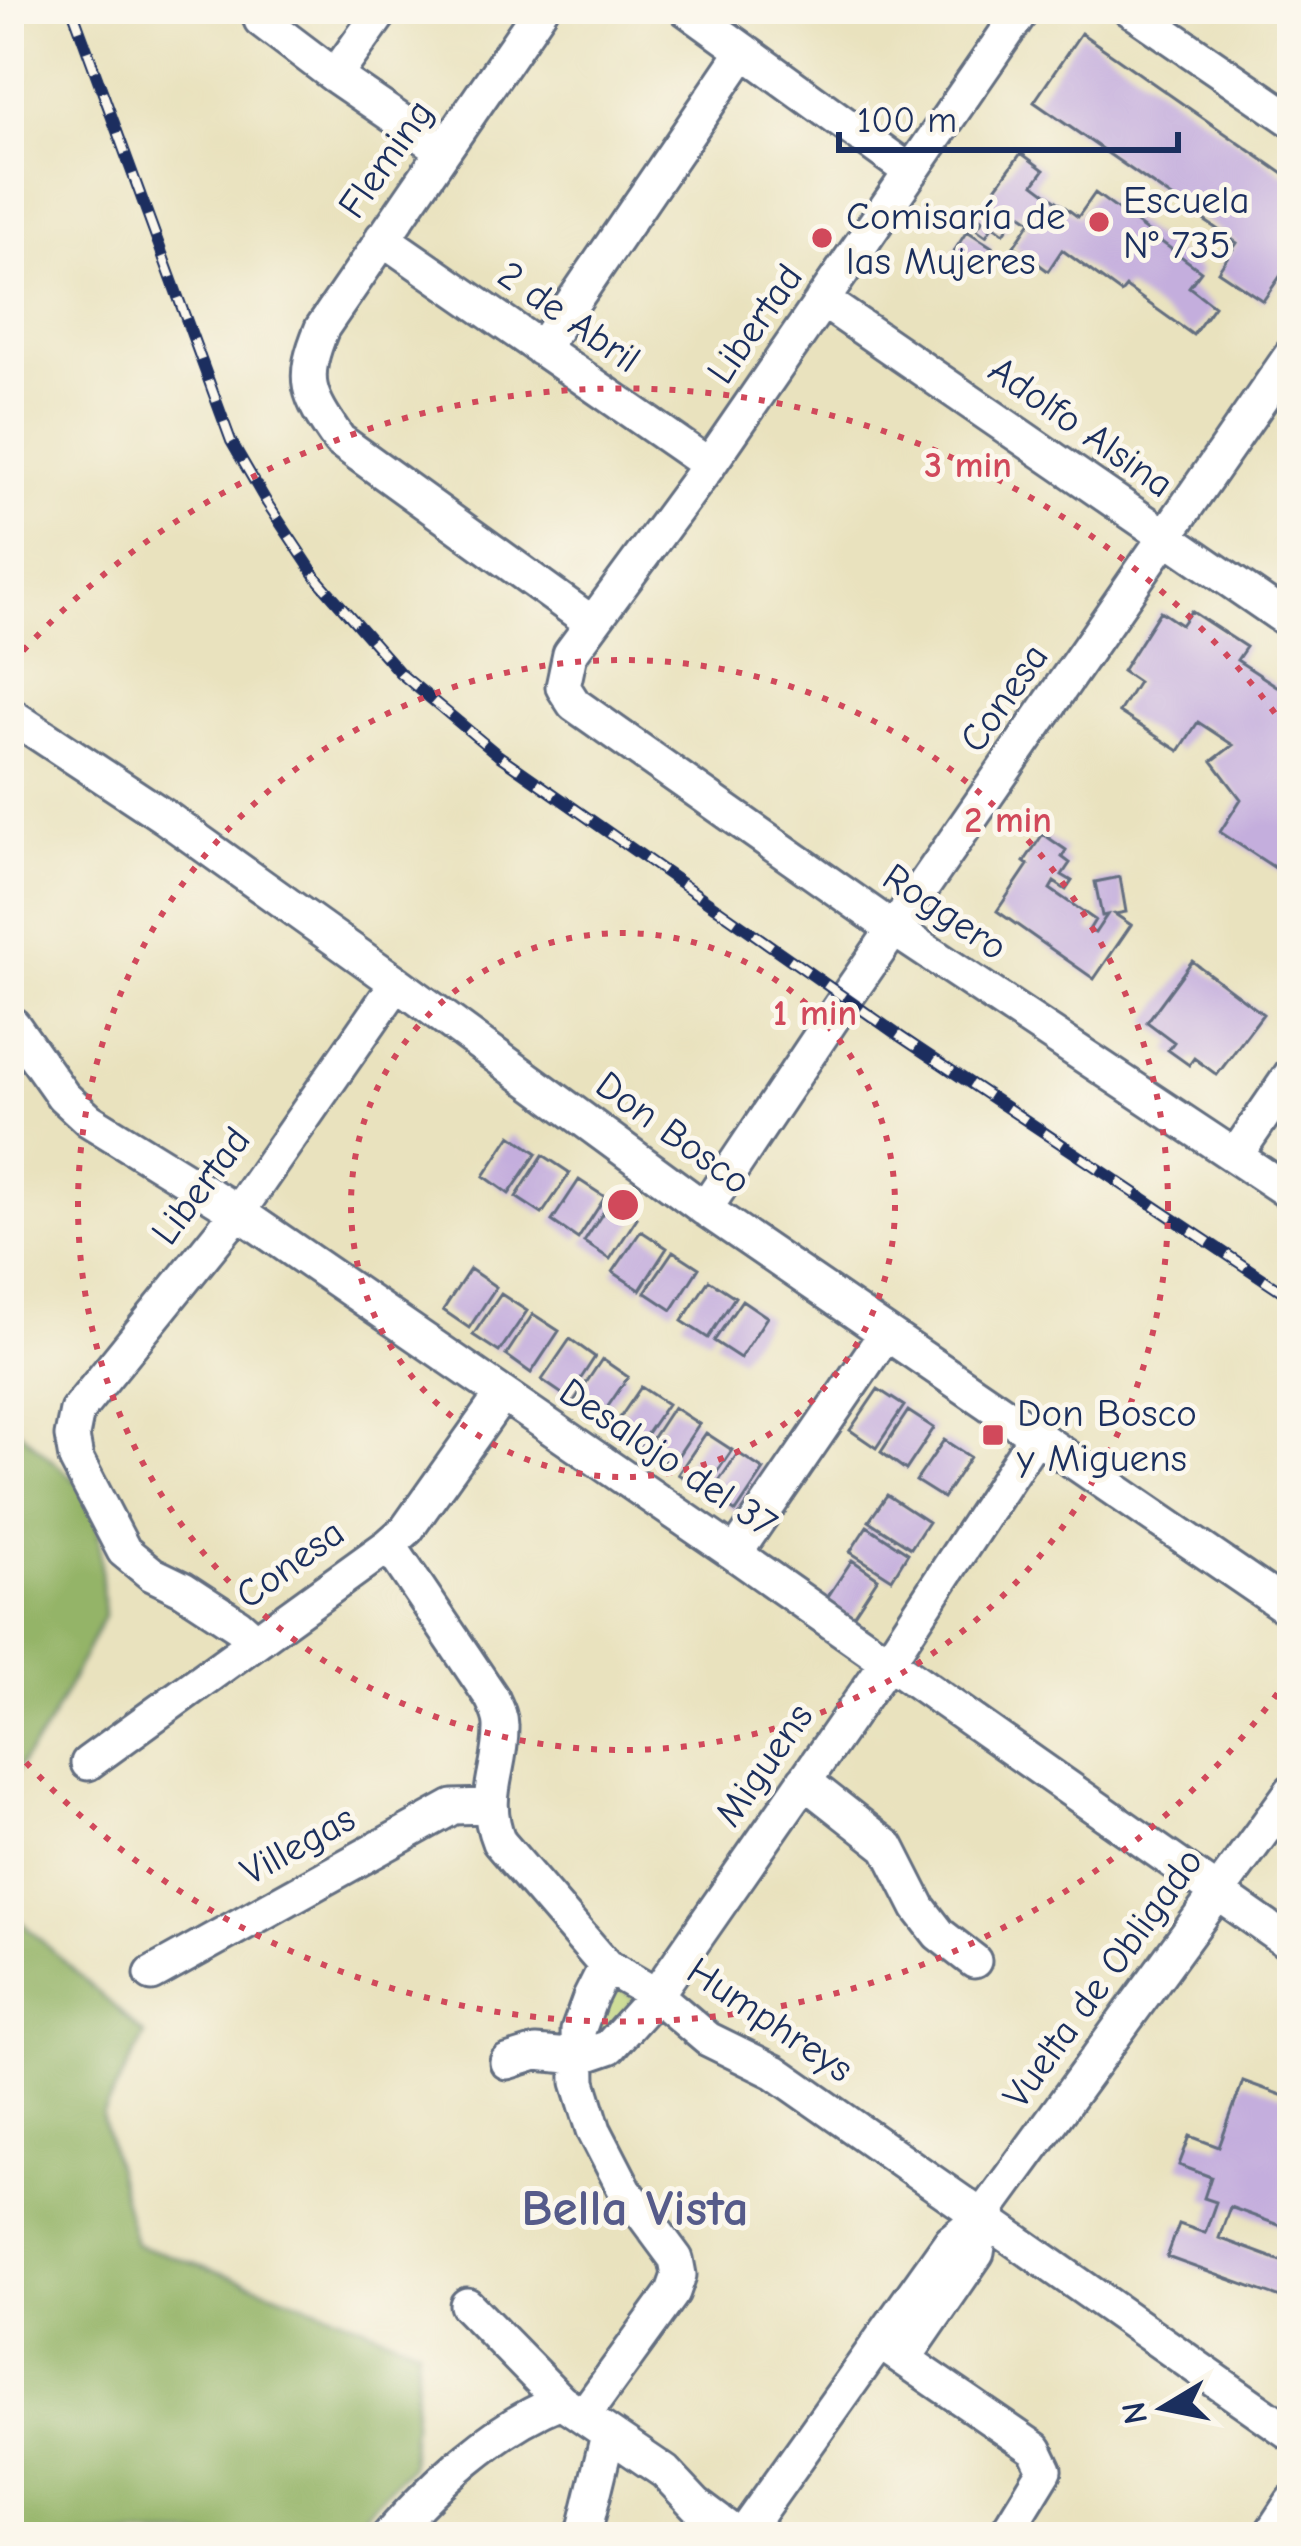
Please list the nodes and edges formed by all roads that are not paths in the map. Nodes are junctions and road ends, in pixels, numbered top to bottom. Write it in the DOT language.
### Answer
graph roads {
  1 [pos="383,9"];
  2 [pos="686,9"];
  3 [pos="1023,9"];
  4 [pos="1130,9"];
  5 [pos="532,12"];
  6 [pos="265,15"];
  7 [pos="744,51"];
  8 [pos="334,76"];
  9 [pos="1292,120"];
  10 [pos="442,150"];
  11 [pos="911,172"];
  12 [pos="382,238"];
  13 [pos="822,300"];
  14 [pos="541,349"];
  15 [pos="1292,354"];
  16 [pos="709,465"];
  17 [pos="1166,537"];
  18 [pos="592,623"];
  19 [pos="1292,623"];
  20 [pos="562,687"];
  21 [pos="9,715"];
  22 [pos="895,929"];
  23 [pos="398,983"];
  24 [pos="13,1024"];
  25 [pos="1292,1073"];
  26 [pos="1236,1154"];
  27 [pos="1292,1194"];
  28 [pos="704,1209"];
  29 [pos="238,1212"];
  30 [pos="886,1333"];
  31 [pos="502,1395"];
  32 [pos="1036,1436"];
  33 [pos="389,1545"];
  34 [pos="735,1554"];
  35 [pos="1292,1612"];
  36 [pos="254,1640"];
  37 [pos="888,1661"];
  38 [pos="88,1763"];
  39 [pos="804,1781"];
  40 [pos="1292,1791"];
  41 [pos="489,1806"];
  42 [pos="1216,1894"];
  43 [pos="1292,1946"];
  44 [pos="974,1961"];
  45 [pos="606,1966"];
  46 [pos="152,1974"];
  47 [pos="656,1994"];
  48 [pos="580,2057"];
  49 [pos="507,2062"];
  50 [pos="982,2215"];
  51 [pos="467,2305"];
  52 [pos="892,2351"];
  53 [pos="584,2417"];
  54 [pos="1292,2434"];
  55 [pos="1292,2503"];
  56 [pos="388,2537"];
  57 [pos="583,2537"];
  58 [pos="740,2537"];
  59 [pos="1004,2537"];
  60 [pos="1269,2537"];
  1 -- 8 [label="street"];
  2 -- 7 [label="street"];
  3 -- 11 [label="street, Libertad"];
  4 -- 9 [label="street"];
  5 -- 10 [label="street, Fleming"];
  6 -- 8 [label="street"];
  7 -- 11 [label="street"];
  7 -- 14 [label="street"];
  8 -- 10 [label="street"];
  10 -- 12 [label="street, Fleming"];
  11 -- 13 [label="street, Libertad"];
  12 -- 14 [label="street, 2 de Abril"];
  12 -- 18 [label="street, Fleming"];
  13 -- 16 [label="street, Libertad"];
  13 -- 17 [label="street, Adolfo Alsina"];
  14 -- 16 [label="street, 2 de Abril"];
  15 -- 17 [label="street, Conesa"];
  16 -- 18 [label="street, Libertad"];
  17 -- 19 [label="street, Adolfo Alsina"];
  17 -- 22 [label="street, Conesa"];
  18 -- 20 [label="street, Libertad"];
  20 -- 22 [label="street, Roggero"];
  21 -- 23 [label="street, Don Bosco"];
  22 -- 26 [label="street, Roggero"];
  22 -- 28 [label="street, Conesa"];
  23 -- 28 [label="street, Don Bosco"];
  23 -- 29 [label="street, Libertad"];
  24 -- 29 [label="street, Desalojo del 37"];
  25 -- 26 [label="street"];
  26 -- 27 [label="street, Roggero"];
  28 -- 30 [label="street, Don Bosco"];
  29 -- 31 [label="street, Desalojo del 37"];
  29 -- 36 [label="street, Libertad"];
  30 -- 32 [label="street, Don Bosco"];
  30 -- 34 [label="street"];
  31 -- 33 [label="street, Conesa"];
  31 -- 34 [label="street, Desalojo del 37"];
  32 -- 35 [label="street, Don Bosco"];
  32 -- 37 [label="street, Miguens"];
  33 -- 36 [label="street, Conesa"];
  33 -- 41 [label="street"];
  34 -- 37 [label="street, Desalojo del 37"];
  36 -- 38 [label="street, Conesa"];
  37 -- 39 [label="street, Miguens"];
  37 -- 42 [label="street, Desalojo del 37"];
  39 -- 44 [label="street"];
  39 -- 47 [label="street, Miguens"];
  40 -- 42 [label="street, Vuelta de Obligado"];
  41 -- 45 [label="street, Humphreys"];
  41 -- 46 [label="street, Villegas"];
  42 -- 43 [label="street, Desalojo del 37"];
  42 -- 50 [label="street, Vuelta de Obligado"];
  45 -- 47 [label="street, Humphreys"];
  45 -- 48 [label="street"];
  47 -- 48 [label="street, Miguens"];
  47 -- 50 [label="street, Humphreys"];
  48 -- 49 [label="street"];
  48 -- 53 [label="street"];
  50 -- 52 [label="street, Vuelta de Obligado"];
  50 -- 54 [label="street, Humphreys"];
  51 -- 53 [label="street"];
  52 -- 58 [label="street, Vuelta de Obligado"];
  52 -- 59 [label="street"];
  53 -- 56 [label="street"];
  53 -- 57 [label="street"];
  53 -- 58 [label="street"];
  55 -- 60 [label="street"];
}
